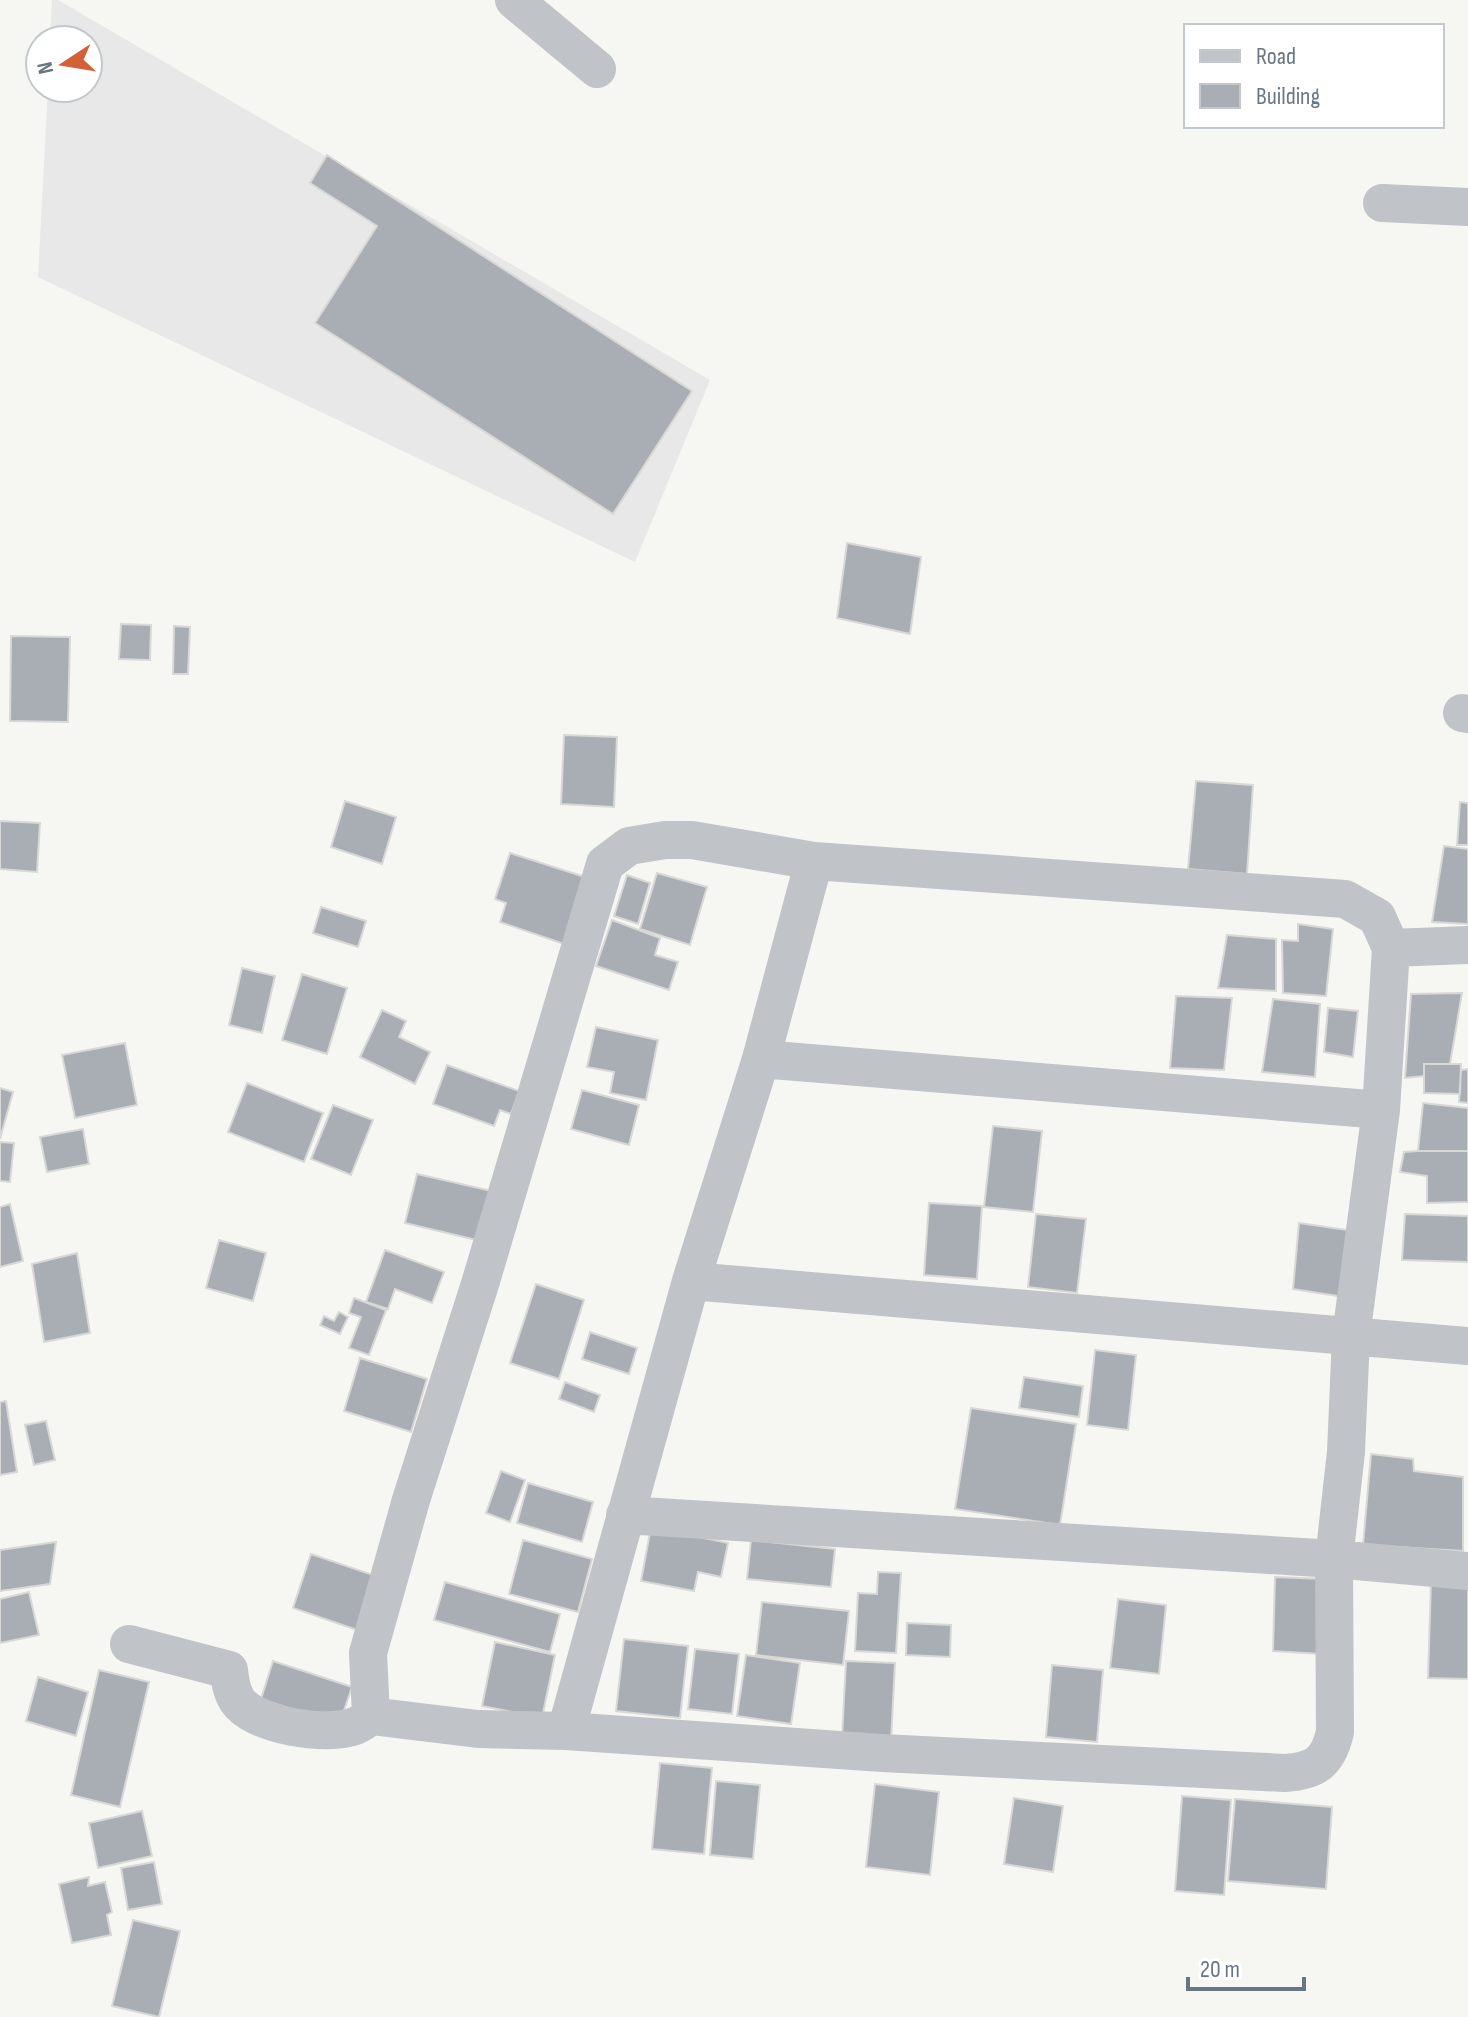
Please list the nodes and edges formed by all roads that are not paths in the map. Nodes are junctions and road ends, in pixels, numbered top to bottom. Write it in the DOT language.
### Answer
graph roads {
  1 [pos="514,0"];
  2 [pos="597,69"];
  3 [pos="1382,203"];
  4 [pos="1468,207"];
  5 [pos="814,861"];
  6 [pos="1468,945"];
  7 [pos="1391,948"];
  8 [pos="761,1059"];
  9 [pos="1381,1110"];
  10 [pos="691,1281"];
  11 [pos="1351,1336"];
  12 [pos="1468,1346"];
  13 [pos="625,1515"];
  14 [pos="1334,1559"];
  15 [pos="1468,1571"];
  16 [pos="129,1644"];
  17 [pos="371,1716"];
  18 [pos="566,1731"];
  1 -- 2 [label="street"];
  3 -- 4 [label="street"];
  5 -- 7 [label="street"];
  5 -- 8 [label="street"];
  5 -- 17 [label="street"];
  6 -- 7 [label="street"];
  7 -- 9 [label="street"];
  8 -- 9 [label="street"];
  8 -- 10 [label="street"];
  9 -- 11 [label="street"];
  10 -- 11 [label="street"];
  10 -- 13 [label="street"];
  11 -- 12 [label="street"];
  11 -- 14 [label="street"];
  13 -- 14 [label="street"];
  13 -- 18 [label="street"];
  14 -- 15 [label="street"];
  14 -- 18 [label="street"];
  16 -- 17 [label="street"];
  17 -- 18 [label="street"];
}
